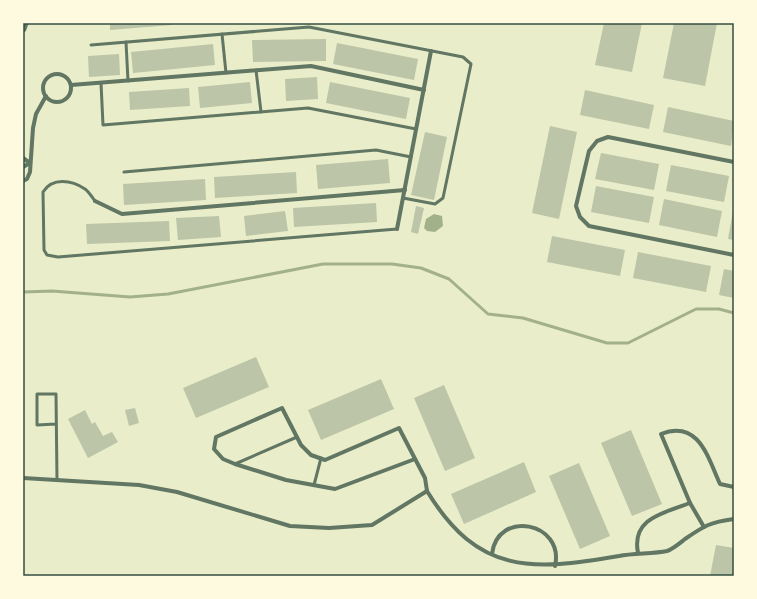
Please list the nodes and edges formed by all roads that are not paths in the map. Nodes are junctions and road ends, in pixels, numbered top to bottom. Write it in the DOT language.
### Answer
graph roads {
  1 [pos="25,23"];
  2 [pos="23,29"];
  3 [pos="222,34"];
  4 [pos="126,42"];
  5 [pos="92,45"];
  6 [pos="431,51"];
  7 [pos="256,70"];
  8 [pos="226,73"];
  9 [pos="128,81"];
  10 [pos="101,83"];
  11 [pos="71,85"];
  12 [pos="424,90"];
  13 [pos="46,96"];
  14 [pos="261,112"];
  15 [pos="416,129"];
  16 [pos="411,157"];
  17 [pos="23,158"];
  18 [pos="734,162"];
  19 [pos="30,163"];
  20 [pos="23,167"];
  21 [pos="124,172"];
  22 [pos="23,181"];
  23 [pos="404,190"];
  24 [pos="403,198"];
  25 [pos="95,201"];
  26 [pos="397,229"];
  27 [pos="734,255"];
  28 [pos="56,424"];
  29 [pos="297,437"];
  30 [pos="321,458"];
  31 [pos="415,459"];
  32 [pos="236,464"];
  33 [pos="23,478"];
  34 [pos="57,480"];
  35 [pos="314,485"];
  36 [pos="734,487"];
  37 [pos="427,491"];
  38 [pos="690,503"];
  39 [pos="734,520"];
  40 [pos="704,526"];
  41 [pos="638,553"];
  42 [pos="492,554"];
  43 [pos="554,566"];
  1 -- 2 [label="street"];
  3 -- 4 [label="lane"];
  3 -- 6 [label="lane"];
  3 -- 8 [label="lane"];
  4 -- 5 [label="lane"];
  4 -- 9 [label="lane"];
  6 -- 12 [label="street"];
  6 -- 24 [label="lane"];
  7 -- 8 [label="street"];
  7 -- 12 [label="street"];
  7 -- 14 [label="lane"];
  8 -- 9 [label="street"];
  9 -- 10 [label="street"];
  10 -- 11 [label="street"];
  10 -- 14 [label="lane"];
  11 -- 13 [label="street"];
  11 -- 13 [label="street"];
  12 -- 15 [label="street"];
  13 -- 19 [label="street"];
  14 -- 15 [label="lane"];
  15 -- 16 [label="street"];
  16 -- 21 [label="lane"];
  16 -- 23 [label="street"];
  17 -- 19 [label="street"];
  18 -- 27 [label="street"];
  19 -- 20 [label="street"];
  19 -- 22 [label="street"];
  23 -- 24 [label="street"];
  23 -- 25 [label="street"];
  24 -- 26 [label="street"];
  25 -- 26 [label="lane"];
  28 -- 28 [label="lane"];
  28 -- 34 [label="lane"];
  29 -- 30 [label="street"];
  29 -- 32 [label="lane"];
  29 -- 32 [label="street"];
  30 -- 31 [label="street"];
  30 -- 35 [label="lane"];
  31 -- 35 [label="street"];
  31 -- 37 [label="street"];
  32 -- 35 [label="street"];
  33 -- 34 [label="street"];
  34 -- 37 [label="street"];
  36 -- 38 [label="street"];
  37 -- 42 [label="street"];
  38 -- 40 [label="street"];
  38 -- 41 [label="street"];
  39 -- 40 [label="street"];
  40 -- 41 [label="street"];
  41 -- 43 [label="street"];
  42 -- 43 [label="street"];
  42 -- 43 [label="street"];
}
